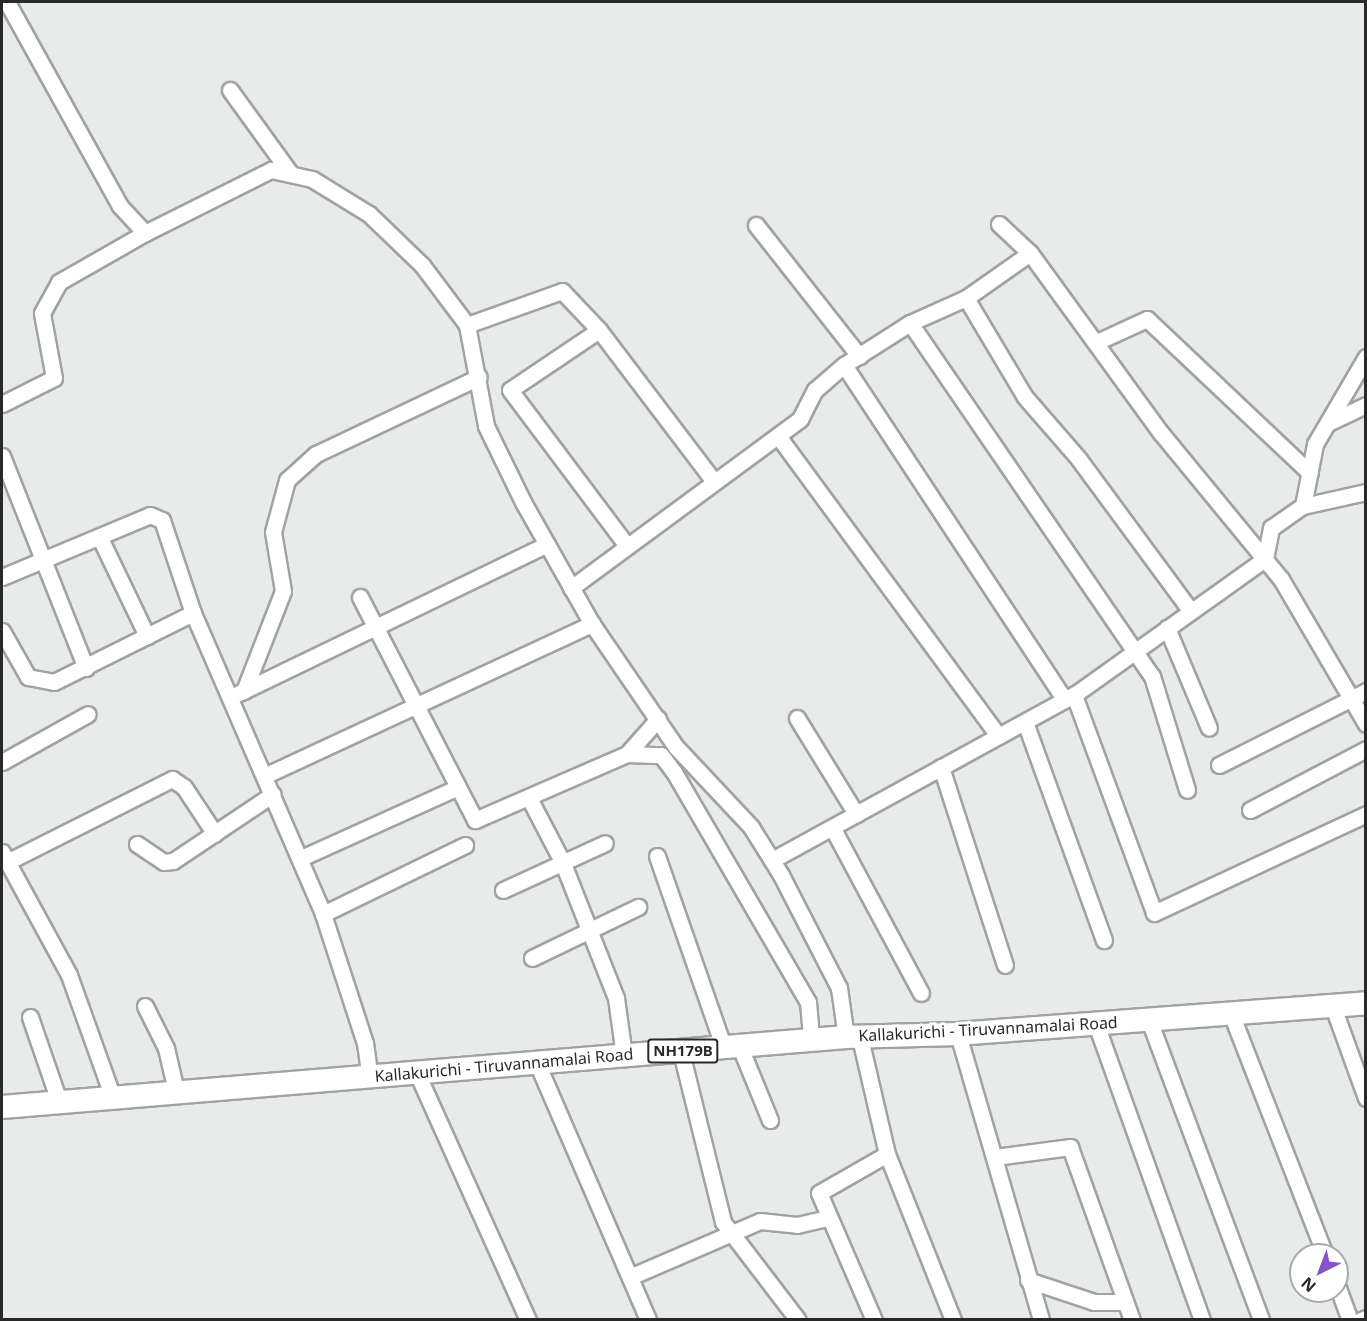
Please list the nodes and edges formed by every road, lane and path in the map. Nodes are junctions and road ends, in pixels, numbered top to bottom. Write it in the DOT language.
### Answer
graph roads {
  1 [pos="7,2"];
  2 [pos="230,90"];
  3 [pos="290,173"];
  4 [pos="999,224"];
  5 [pos="756,225"];
  6 [pos="145,233"];
  7 [pos="1030,253"];
  8 [pos="966,298"];
  9 [pos="910,323"];
  10 [pos="467,325"];
  11 [pos="599,330"];
  12 [pos="1099,341"];
  13 [pos="859,356"];
  14 [pos="1365,357"];
  15 [pos="844,365"];
  16 [pos="479,377"];
  17 [pos="2,404"];
  18 [pos="1365,405"];
  19 [pos="1328,423"];
  20 [pos="778,435"];
  21 [pos="2,456"];
  22 [pos="1310,473"];
  23 [pos="713,480"];
  24 [pos="1365,492"];
  25 [pos="1303,506"];
  26 [pos="100,538"];
  27 [pos="626,543"];
  28 [pos="547,544"];
  29 [pos="1265,559"];
  30 [pos="40,562"];
  31 [pos="2,578"];
  32 [pos="571,588"];
  33 [pos="360,597"];
  34 [pos="1191,611"];
  35 [pos="193,613"];
  36 [pos="592,624"];
  37 [pos="375,627"];
  38 [pos="1167,628"];
  39 [pos="2,632"];
  40 [pos="147,636"];
  41 [pos="1137,650"];
  42 [pos="86,668"];
  43 [pos="244,691"];
  44 [pos="1365,691"];
  45 [pos="230,698"];
  46 [pos="1069,698"];
  47 [pos="1351,700"];
  48 [pos="417,707"];
  49 [pos="88,714"];
  50 [pos="797,718"];
  51 [pos="658,719"];
  52 [pos="1025,722"];
  53 [pos="1365,724"];
  54 [pos="1209,728"];
  55 [pos="998,736"];
  56 [pos="1365,749"];
  57 [pos="627,754"];
  58 [pos="2,762"];
  59 [pos="1219,765"];
  60 [pos="941,767"];
  61 [pos="264,776"];
  62 [pos="458,787"];
  63 [pos="1187,790"];
  64 [pos="273,794"];
  65 [pos="529,798"];
  66 [pos="1250,810"];
  67 [pos="856,814"];
  68 [pos="1365,814"];
  69 [pos="833,829"];
  70 [pos="214,834"];
  71 [pos="605,843"];
  72 [pos="137,844"];
  73 [pos="465,845"];
  74 [pos="657,856"];
  75 [pos="4,857"];
  76 [pos="301,858"];
  77 [pos="772,860"];
  78 [pos="561,861"];
  79 [pos="503,890"];
  80 [pos="638,907"];
  81 [pos="323,914"];
  82 [pos="588,928"];
  83 [pos="1104,940"];
  84 [pos="532,958"];
  85 [pos="1005,965"];
  86 [pos="921,993"];
  87 [pos="1365,1003"];
  88 [pos="1332,1004"];
  89 [pos="145,1006"];
  90 [pos="1230,1011"];
  91 [pos="30,1017"];
  92 [pos="1149,1020"];
  93 [pos="1096,1024"];
  94 [pos="958,1034"];
  95 [pos="853,1037"];
  96 [pos="811,1040"];
  97 [pos="732,1048"];
  98 [pos="681,1052"];
  99 [pos="624,1056"];
  100 [pos="537,1063"];
  101 [pos="417,1073"];
  102 [pos="370,1077"];
  103 [pos="176,1091"];
  104 [pos="112,1095"];
  105 [pos="1365,1098"];
  106 [pos="59,1101"];
  107 [pos="2,1107"];
  108 [pos="770,1120"];
  109 [pos="887,1154"];
  110 [pos="995,1157"];
  111 [pos="827,1218"];
  112 [pos="731,1235"];
  113 [pos="1320,1243"];
  114 [pos="632,1276"];
  115 [pos="1028,1280"];
  116 [pos="1125,1302"];
  117 [pos="1344,1303"];
  118 [pos="1365,1318"];
  119 [pos="528,1320"];
  120 [pos="648,1320"];
  121 [pos="798,1320"];
  122 [pos="874,1320"];
  123 [pos="952,1320"];
  124 [pos="1041,1320"];
  125 [pos="1132,1320"];
  126 [pos="1202,1320"];
  127 [pos="1262,1320"];
  128 [pos="1350,1320"];
  129 [pos="1361,1320"];
  1 -- 6 [label="street"];
  2 -- 3 [label="street"];
  3 -- 6 [label="street"];
  3 -- 10 [label="street"];
  4 -- 7 [label="street"];
  5 -- 13 [label="street"];
  6 -- 17 [label="street"];
  7 -- 8 [label="street"];
  7 -- 12 [label="street"];
  8 -- 9 [label="street"];
  8 -- 34 [label="street"];
  9 -- 13 [label="street"];
  9 -- 41 [label="street"];
  10 -- 11 [label="street"];
  10 -- 16 [label="street"];
  11 -- 23 [label="street"];
  11 -- 27 [label="street"];
  12 -- 22 [label="street"];
  12 -- 29 [label="street"];
  13 -- 15 [label="street"];
  14 -- 19 [label="street"];
  15 -- 20 [label="street"];
  15 -- 46 [label="street"];
  16 -- 28 [label="street"];
  16 -- 43 [label="street"];
  18 -- 19 [label="street"];
  19 -- 22 [label="street"];
  20 -- 23 [label="street"];
  20 -- 55 [label="street"];
  21 -- 30 [label="street"];
  22 -- 25 [label="street"];
  23 -- 27 [label="street"];
  24 -- 25 [label="street"];
  25 -- 29 [label="street"];
  26 -- 30 [label="street"];
  26 -- 35 [label="street"];
  26 -- 40 [label="street"];
  27 -- 32 [label="street"];
  28 -- 32 [label="street"];
  28 -- 37 [label="street"];
  29 -- 34 [label="street"];
  29 -- 47 [label="street"];
  30 -- 31 [label="street"];
  30 -- 42 [label="street"];
  32 -- 36 [label="street"];
  33 -- 37 [label="street"];
  34 -- 38 [label="street"];
  35 -- 40 [label="street"];
  35 -- 45 [label="street"];
  36 -- 48 [label="street"];
  36 -- 51 [label="street"];
  37 -- 43 [label="street"];
  37 -- 48 [label="street"];
  38 -- 41 [label="street"];
  38 -- 54 [label="street"];
  39 -- 42 [label="street"];
  40 -- 42 [label="street"];
  41 -- 46 [label="street"];
  41 -- 63 [label="street"];
  43 -- 45 [label="street"];
  44 -- 47 [label="street"];
  45 -- 61 [label="street"];
  46 -- 52 [label="street"];
  46 -- 68 [label="street"];
  47 -- 53 [label="street"];
  47 -- 59 [label="street"];
  48 -- 61 [label="street"];
  48 -- 62 [label="street"];
  49 -- 58 [label="street"];
  50 -- 67 [label="street"];
  51 -- 57 [label="street"];
  51 -- 77 [label="street"];
  52 -- 55 [label="street"];
  52 -- 83 [label="street"];
  55 -- 60 [label="street"];
  56 -- 66 [label="street"];
  57 -- 65 [label="street"];
  57 -- 96 [label="street"];
  60 -- 67 [label="street"];
  60 -- 85 [label="street"];
  61 -- 64 [label="street"];
  62 -- 65 [label="street"];
  62 -- 76 [label="street"];
  64 -- 70 [label="street"];
  64 -- 76 [label="street"];
  65 -- 78 [label="street"];
  67 -- 69 [label="street"];
  69 -- 77 [label="street"];
  69 -- 86 [label="street"];
  70 -- 72 [label="street"];
  70 -- 75 [label="street"];
  71 -- 78 [label="street"];
  73 -- 81 [label="street"];
  74 -- 97 [label="street"];
  75 -- 104 [label="street"];
  76 -- 81 [label="street"];
  77 -- 95 [label="street"];
  78 -- 79 [label="street"];
  78 -- 82 [label="street"];
  80 -- 82 [label="street"];
  81 -- 102 [label="street"];
  82 -- 84 [label="street"];
  82 -- 99 [label="street"];
  87 -- 88 [label="highway, Kallakurichi - Tiruvannamalai Road / NH179B"];
  88 -- 90 [label="highway, Kallakurichi - Tiruvannamalai Road / NH179B"];
  88 -- 105 [label="street"];
  89 -- 103 [label="street"];
  90 -- 92 [label="highway, Kallakurichi - Tiruvannamalai Road / NH179B"];
  90 -- 113 [label="street"];
  91 -- 106 [label="street"];
  92 -- 93 [label="highway, Kallakurichi - Tiruvannamalai Road / NH179B"];
  92 -- 127 [label="street"];
  93 -- 94 [label="highway, Kallakurichi - Tiruvannamalai Road / NH179B"];
  93 -- 126 [label="street"];
  94 -- 95 [label="highway, Kallakurichi - Tiruvannamalai Road / NH179B"];
  94 -- 110 [label="street"];
  95 -- 96 [label="highway, Kallakurichi - Tiruvannamalai Road / NH179B"];
  95 -- 109 [label="street"];
  96 -- 97 [label="highway, Kallakurichi - Tiruvannamalai Road / NH179B"];
  97 -- 98 [label="highway, Kallakurichi - Tiruvannamalai Road / NH179B"];
  97 -- 108 [label="street"];
  98 -- 99 [label="highway, Kallakurichi - Tiruvannamalai Road / NH179B"];
  98 -- 112 [label="street"];
  99 -- 100 [label="highway, Kallakurichi - Tiruvannamalai Road / NH179B"];
  100 -- 101 [label="highway, Kallakurichi - Tiruvannamalai Road / NH179B"];
  100 -- 114 [label="street"];
  101 -- 102 [label="highway, Kallakurichi - Tiruvannamalai Road / NH179B"];
  101 -- 119 [label="street"];
  102 -- 103 [label="highway, Kallakurichi - Tiruvannamalai Road / NH179B"];
  103 -- 104 [label="highway, Kallakurichi - Tiruvannamalai Road / NH179B"];
  104 -- 106 [label="highway, Kallakurichi - Tiruvannamalai Road / NH179B"];
  106 -- 107 [label="highway, Kallakurichi - Tiruvannamalai Road / NH179B"];
  109 -- 111 [label="street"];
  109 -- 123 [label="street"];
  110 -- 115 [label="street"];
  110 -- 116 [label="street"];
  111 -- 112 [label="street"];
  111 -- 122 [label="street"];
  112 -- 114 [label="street"];
  112 -- 121 [label="street"];
  114 -- 120 [label="street"];
  115 -- 116 [label="street"];
  115 -- 124 [label="street"];
  116 -- 125 [label="street"];
  117 -- 128 [label="street"];
  118 -- 129 [label="street"];
}
